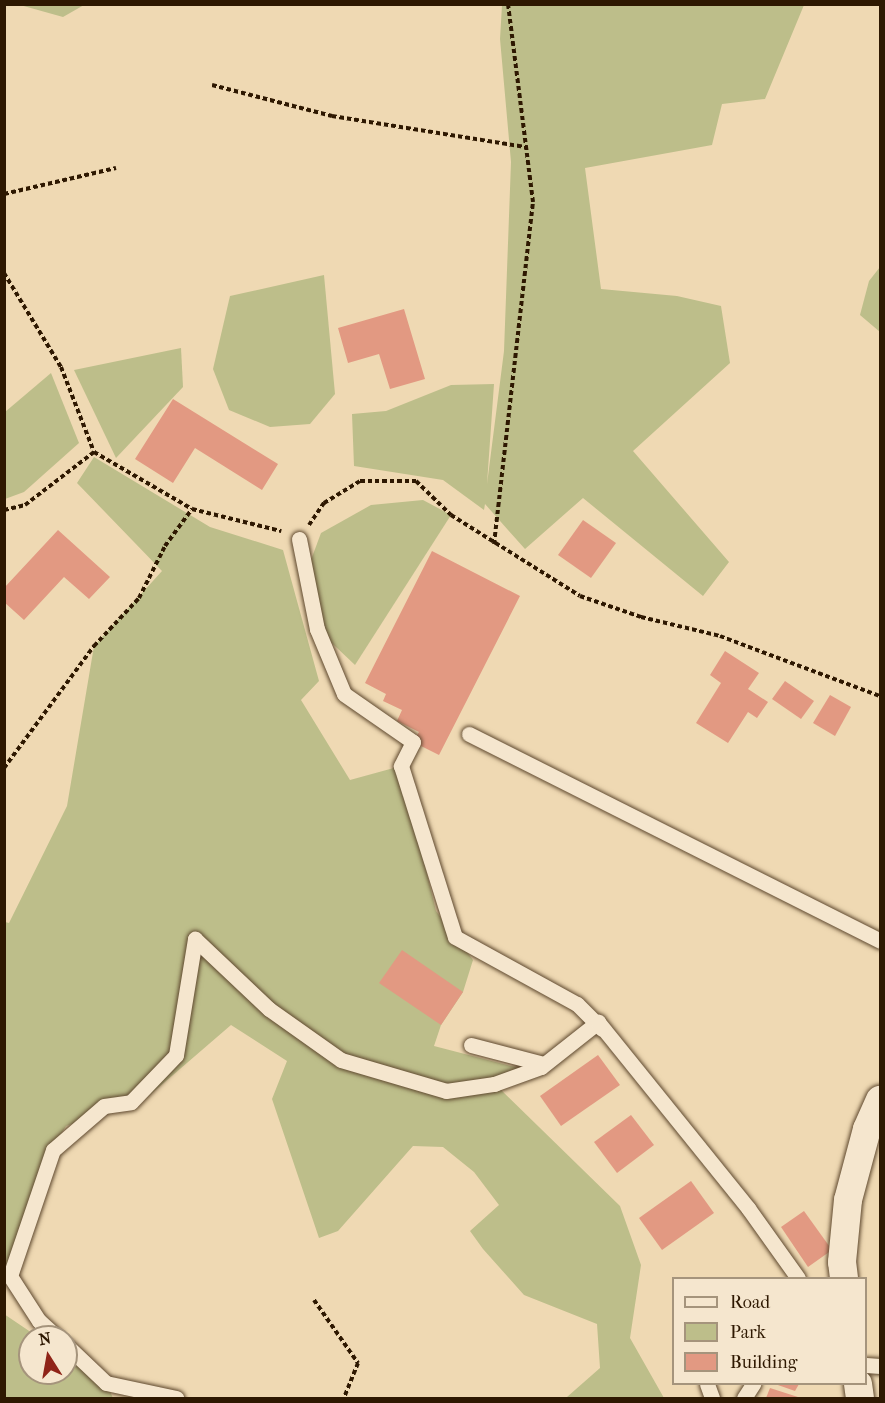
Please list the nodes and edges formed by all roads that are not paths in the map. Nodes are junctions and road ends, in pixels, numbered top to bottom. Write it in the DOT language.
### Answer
graph roads {
  1 [pos="299,539"];
  2 [pos="469,734"];
  3 [pos="880,941"];
  4 [pos="598,1022"];
  5 [pos="471,1045"];
  6 [pos="544,1064"];
  7 [pos="880,1100"];
  8 [pos="797,1277"];
  9 [pos="844,1277"];
  10 [pos="44,1325"];
  11 [pos="78,1356"];
  12 [pos="752,1385"];
  13 [pos="176,1398"];
  14 [pos="744,1398"];
  1 -- 4 [label="lane"];
  2 -- 3 [label="lane"];
  4 -- 6 [label="lane"];
  4 -- 8 [label="lane"];
  5 -- 6 [label="lane"];
  6 -- 10 [label="lane"];
  7 -- 9 [label="street"];
  11 -- 13 [label="lane"];
  12 -- 14 [label="lane"];
}
